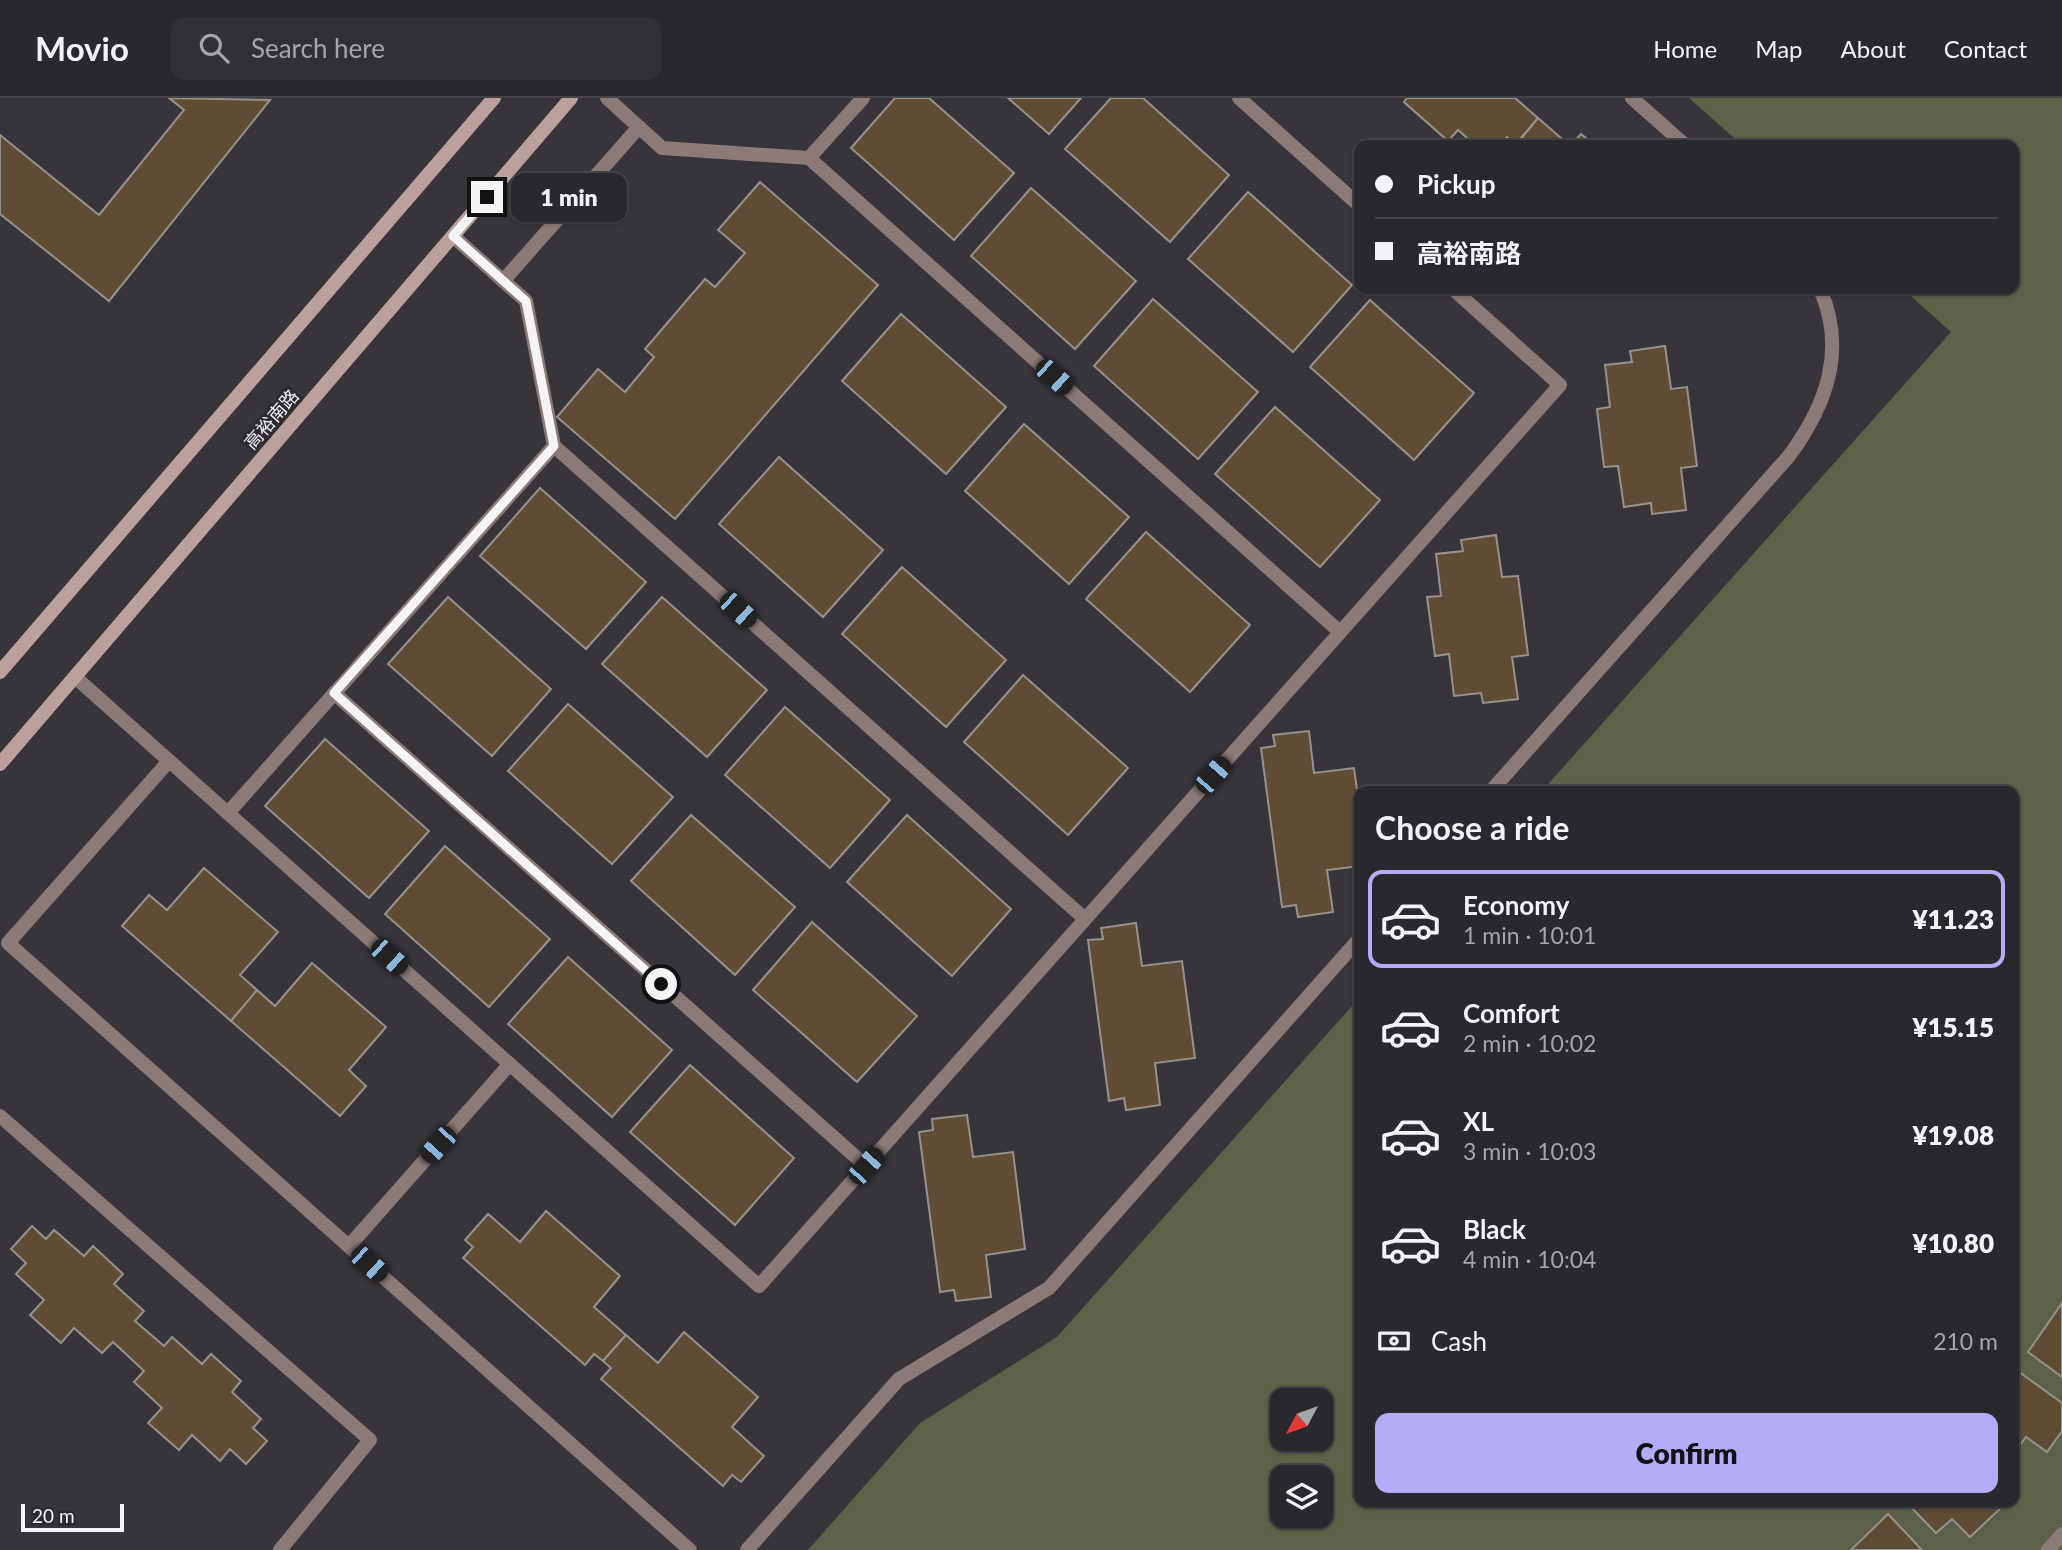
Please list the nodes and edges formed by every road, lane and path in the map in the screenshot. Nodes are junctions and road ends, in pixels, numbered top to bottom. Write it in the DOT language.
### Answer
graph roads {
  1 [pos="495,98"];
  2 [pos="571,98"];
  3 [pos="607,98"];
  4 [pos="863,98"];
  5 [pos="1239,98"];
  6 [pos="1632,98"];
  7 [pos="639,127"];
  8 [pos="1679,140"];
  9 [pos="809,158"];
  10 [pos="1354,201"];
  11 [pos="453,236"];
  12 [pos="503,281"];
  13 [pos="1458,294"];
  14 [pos="1822,294"];
  15 [pos="554,446"];
  16 [pos="1340,632"];
  17 [pos="0,672"];
  18 [pos="75,677"];
  19 [pos="334,693"];
  20 [pos="169,761"];
  21 [pos="0,764"];
  22 [pos="1495,786"];
  23 [pos="228,813"];
  24 [pos="1085,919"];
  25 [pos="1354,945"];
  26 [pos="510,1064"];
  27 [pos="0,1116"];
  28 [pos="866,1166"];
  29 [pos="349,1246"];
  30 [pos="2062,1534"];
  31 [pos="280,1550"];
  32 [pos="690,1550"];
  33 [pos="747,1550"];
  34 [pos="2048,1550"];
  1 -- 17 [label="street"];
  2 -- 11 [label="street, 高裕南路"];
  3 -- 7 [label="street"];
  4 -- 9 [label="street"];
  5 -- 10 [label="street"];
  6 -- 8 [label="street"];
  7 -- 9 [label="street"];
  7 -- 12 [label="street"];
  9 -- 16 [label="street"];
  11 -- 12 [label="street"];
  11 -- 18 [label="street, 高裕南路"];
  12 -- 15 [label="street"];
  13 -- 16 [label="street"];
  14 -- 22 [label="street"];
  15 -- 19 [label="street"];
  15 -- 24 [label="street"];
  16 -- 24 [label="street"];
  18 -- 20 [label="street"];
  18 -- 21 [label="street, 高裕南路"];
  19 -- 23 [label="street"];
  19 -- 28 [label="street"];
  20 -- 23 [label="street"];
  20 -- 29 [label="street"];
  23 -- 26 [label="street"];
  24 -- 28 [label="street"];
  25 -- 33 [label="street"];
  26 -- 28 [label="street"];
  26 -- 29 [label="street"];
  27 -- 31 [label="street"];
  29 -- 32 [label="street"];
  30 -- 34 [label="street"];
}
